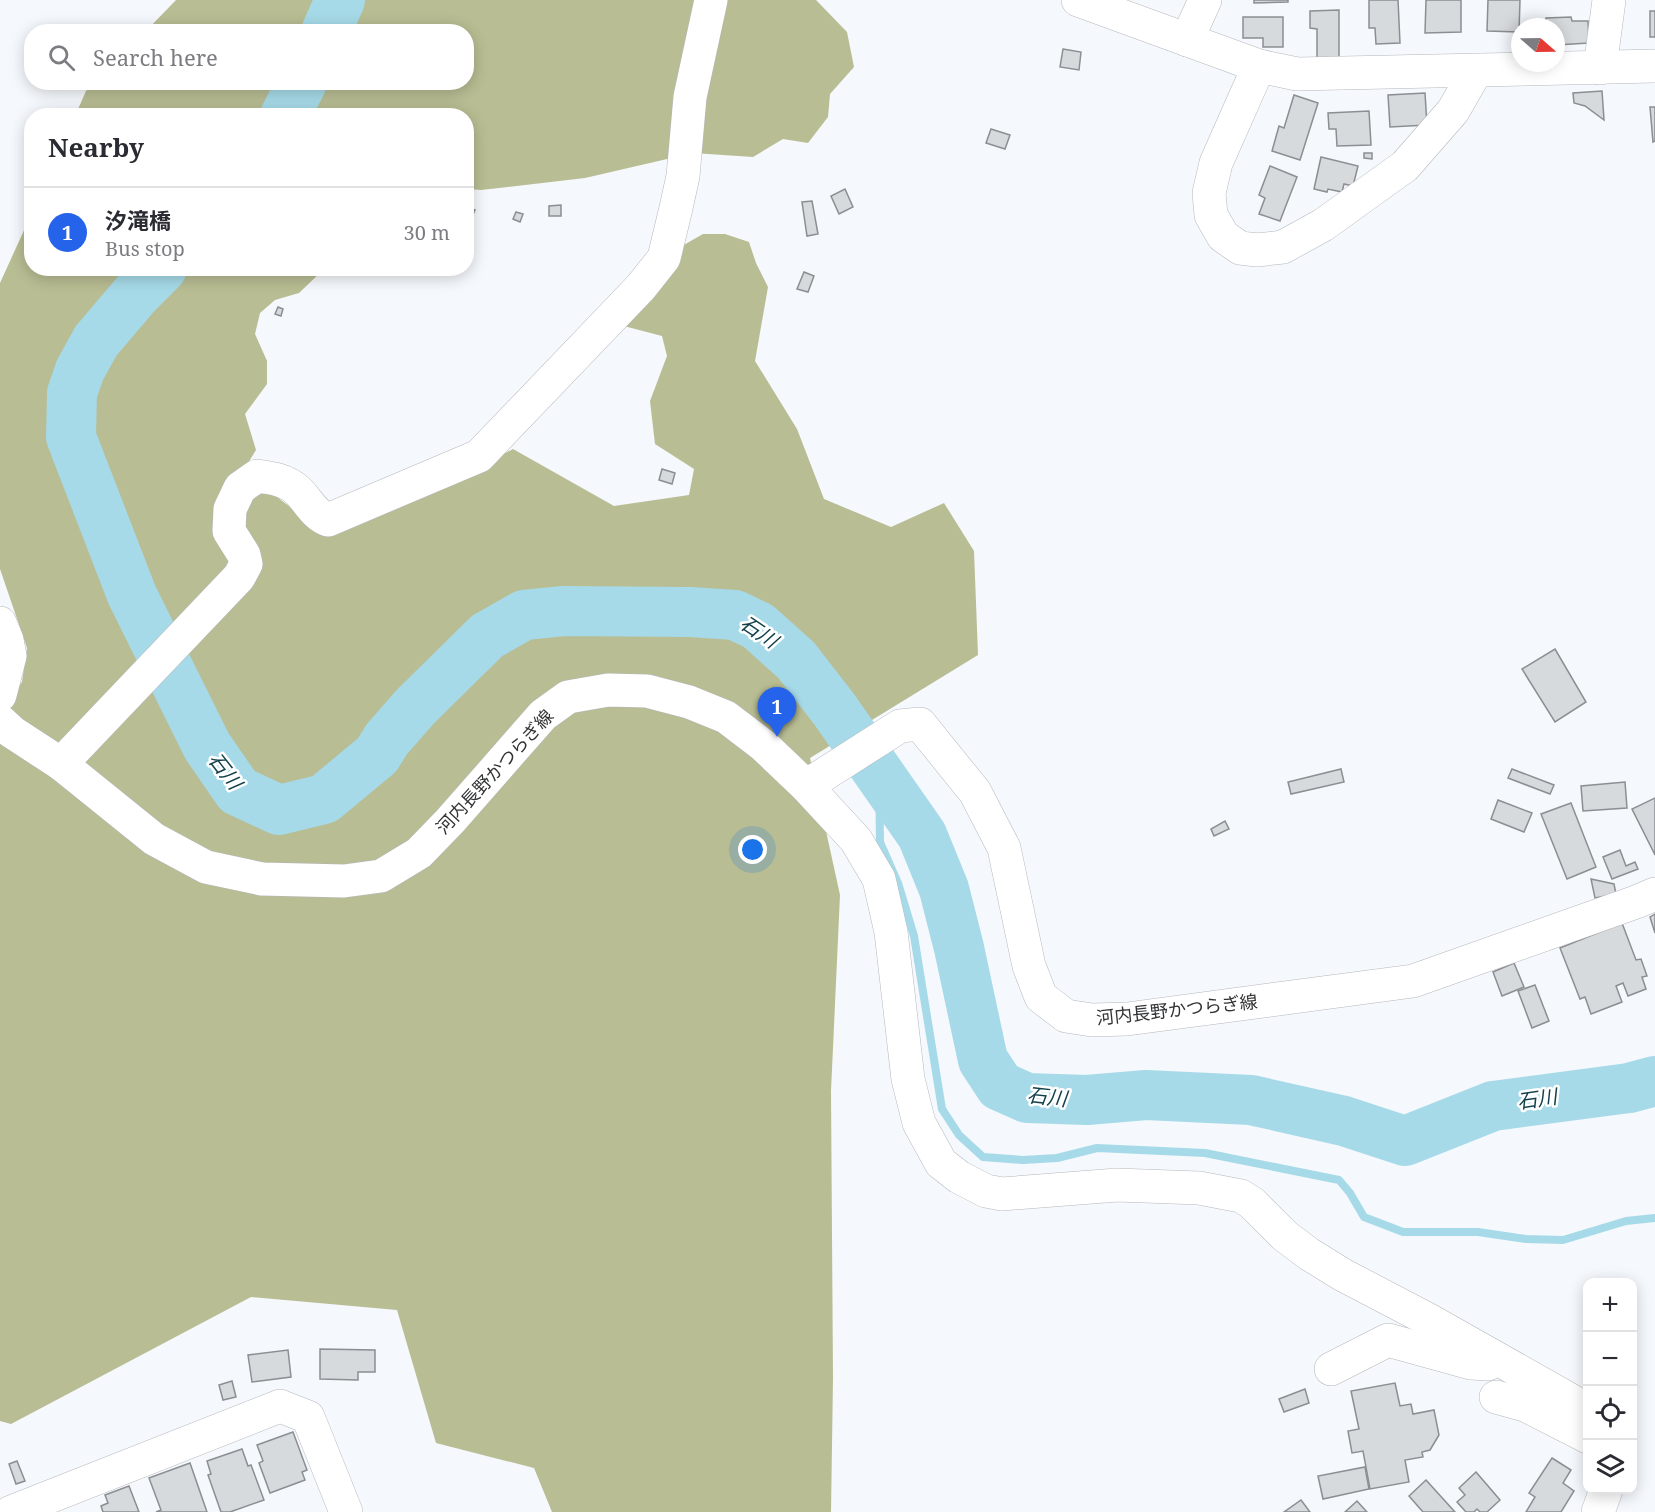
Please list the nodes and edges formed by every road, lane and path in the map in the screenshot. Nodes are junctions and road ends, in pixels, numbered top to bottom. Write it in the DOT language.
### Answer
graph roads {
  1 [pos="711,0"];
  2 [pos="1078,0"];
  3 [pos="1205,0"];
  4 [pos="1609,0"];
  5 [pos="1187,40"];
  6 [pos="1259,66"];
  7 [pos="1655,66"];
  8 [pos="1600,68"];
  9 [pos="1476,71"];
  10 [pos="0,623"];
  11 [pos="0,696"];
  12 [pos="0,721"];
  13 [pos="69,757"];
  14 [pos="810,783"];
  15 [pos="1655,894"];
  16 [pos="1508,1365"];
  17 [pos="1332,1369"];
  18 [pos="1496,1396"];
  19 [pos="1583,1408"];
  20 [pos="1583,1435"];
  21 [pos="1605,1494"];
  22 [pos="11,1512"];
  23 [pos="346,1512"];
  24 [pos="1598,1512"];
  1 -- 13 [label="street"];
  2 -- 5 [label="street"];
  3 -- 5 [label="street"];
  4 -- 8 [label="street"];
  5 -- 6 [label="street"];
  6 -- 9 [label="street"];
  6 -- 9 [label="street"];
  7 -- 8 [label="street"];
  8 -- 9 [label="street"];
  10 -- 11 [label="street"];
  12 -- 13 [label="street, 河内長野かつらぎ線"];
  13 -- 14 [label="street, 河内長野かつらぎ線"];
  14 -- 15 [label="street, 河内長野かつらぎ線"];
  14 -- 16 [label="street"];
  16 -- 17 [label="street"];
  16 -- 19 [label="street"];
  18 -- 20 [label="street"];
  21 -- 24 [label="street"];
  22 -- 23 [label="street"];
}
